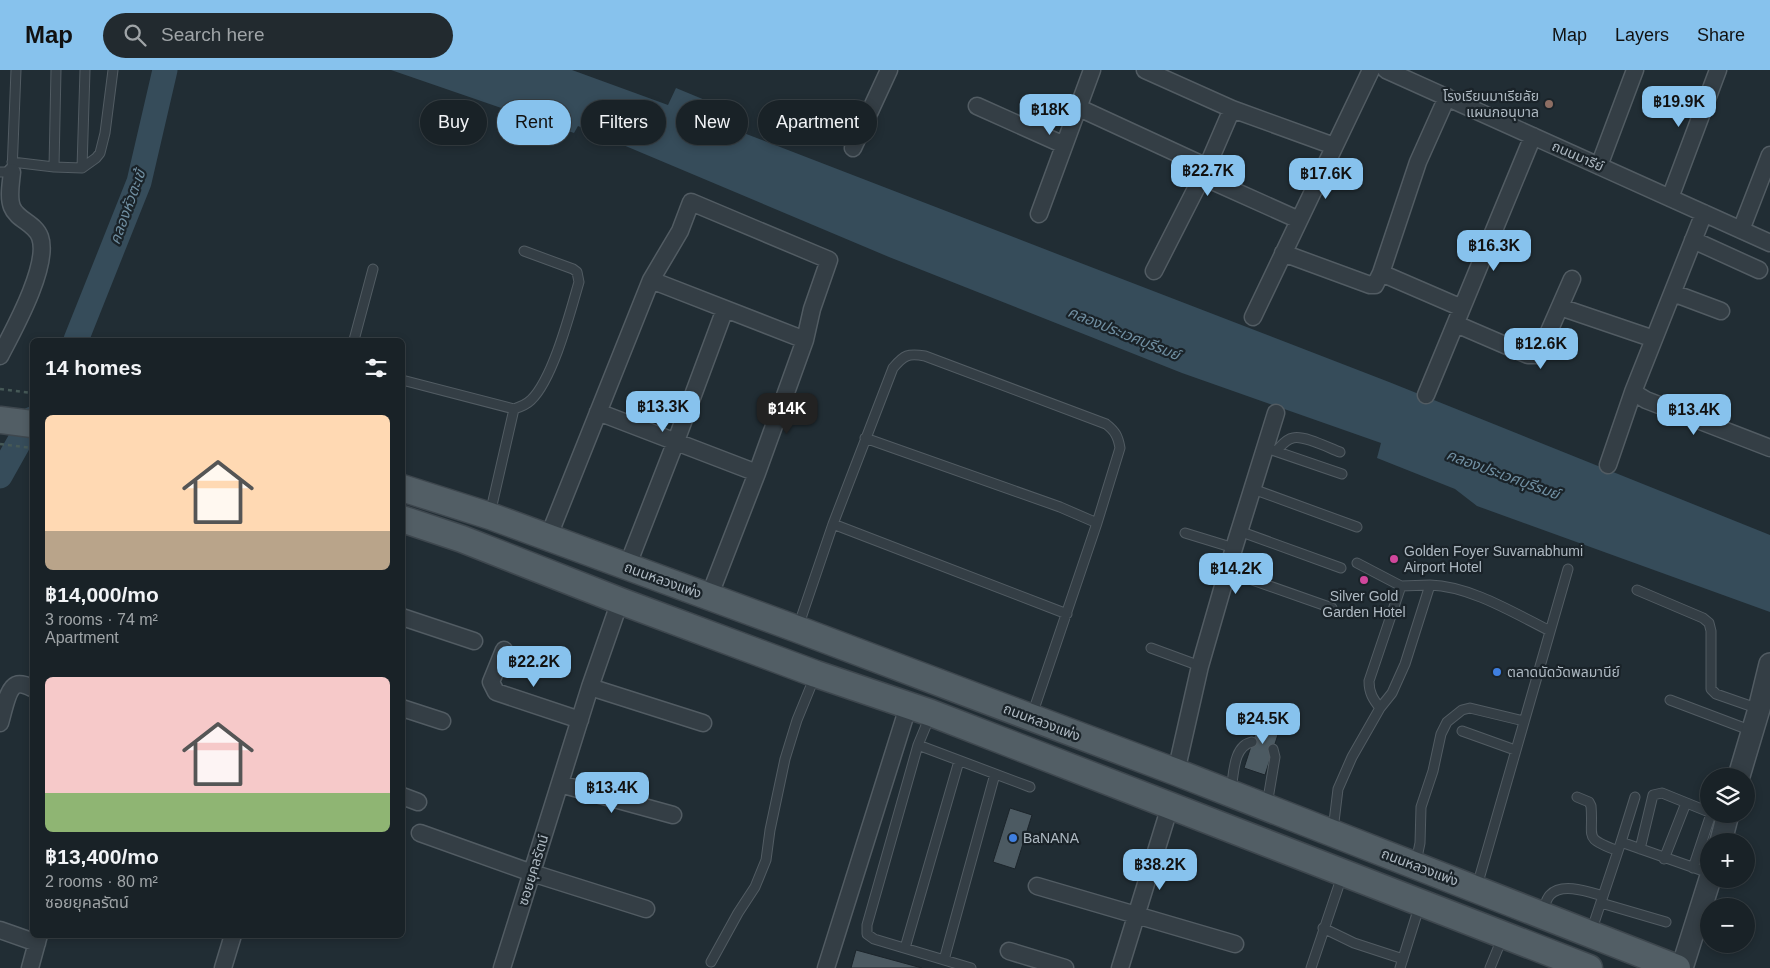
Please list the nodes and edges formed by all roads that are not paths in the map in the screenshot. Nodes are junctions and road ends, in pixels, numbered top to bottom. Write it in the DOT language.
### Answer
graph roads {
  1 [pos="16,70"];
  2 [pos="56,70"];
  3 [pos="85,70"];
  4 [pos="113,70"];
  5 [pos="889,70"];
  6 [pos="1092,70"];
  7 [pos="1145,70"];
  8 [pos="1371,70"];
  9 [pos="1386,70"];
  10 [pos="1635,70"];
  11 [pos="1718,70"];
  12 [pos="1447,97"];
  13 [pos="977,106"];
  14 [pos="1077,107"];
  15 [pos="1232,109"];
  16 [pos="1533,136"];
  17 [pos="1064,145"];
  18 [pos="1334,146"];
  19 [pos="853,148"];
  20 [pos="1770,156"];
  21 [pos="1598,166"];
  22 [pos="54,167"];
  23 [pos="82,168"];
  24 [pos="8,169"];
  25 [pos="1204,172"];
  26 [pos="1670,198"];
  27 [pos="1704,213"];
  28 [pos="1039,214"];
  29 [pos="1299,220"];
  30 [pos="1741,230"];
  31 [pos="1693,240"];
  32 [pos="1770,243"];
  33 [pos="524,251"];
  34 [pos="1283,253"];
  35 [pos="374,269"];
  36 [pos="1759,270"];
  37 [pos="1154,271"];
  38 [pos="1382,273"];
  39 [pos="1572,279"];
  40 [pos="651,280"];
  41 [pos="1673,292"];
  42 [pos="1560,307"];
  43 [pos="1462,308"];
  44 [pos="725,309"];
  45 [pos="1721,311"];
  46 [pos="1253,317"];
  47 [pos="1456,324"];
  48 [pos="355,338"];
  49 [pos="1654,339"];
  50 [pos="805,340"];
  51 [pos="0,356"];
  52 [pos="405,381"];
  53 [pos="1633,392"];
  54 [pos="1426,395"];
  55 [pos="0,404"];
  56 [pos="30,407"];
  57 [pos="514,409"];
  58 [pos="0,411"];
  59 [pos="598,412"];
  60 [pos="1276,413"];
  61 [pos="30,414"];
  62 [pos="0,420"];
  63 [pos="30,424"];
  64 [pos="0,429"];
  65 [pos="30,433"];
  66 [pos="865,438"];
  67 [pos="676,442"];
  68 [pos="1770,448"];
  69 [pos="1271,449"];
  70 [pos="1340,452"];
  71 [pos="1608,466"];
  72 [pos="758,473"];
  73 [pos="1342,474"];
  74 [pos="405,489"];
  75 [pos="1252,489"];
  76 [pos="405,501"];
  77 [pos="405,510"];
  78 [pos="490,516"];
  79 [pos="405,520"];
  80 [pos="1097,523"];
  81 [pos="833,524"];
  82 [pos="1357,527"];
  83 [pos="1239,531"];
  84 [pos="1185,533"];
  85 [pos="548,538"];
  86 [pos="1234,548"];
  87 [pos="1357,563"];
  88 [pos="627,568"];
  89 [pos="1341,568"];
  90 [pos="1568,569"];
  91 [pos="1227,571"];
  92 [pos="1430,585"];
  93 [pos="1401,586"];
  94 [pos="1636,590"];
  95 [pos="709,597"];
  96 [pos="620,601"];
  97 [pos="1332,608"];
  98 [pos="1067,614"];
  99 [pos="405,618"];
  100 [pos="797,629"];
  101 [pos="1550,631"];
  102 [pos="474,641"];
  103 [pos="1151,648"];
  104 [pos="504,650"];
  105 [pos="1770,664"];
  106 [pos="1200,666"];
  107 [pos="816,674"];
  108 [pos="30,687"];
  109 [pos="590,687"];
  110 [pos="1670,700"];
  111 [pos="1380,708"];
  112 [pos="405,709"];
  113 [pos="1759,709"];
  114 [pos="920,710"];
  115 [pos="1031,718"];
  116 [pos="580,720"];
  117 [pos="1524,721"];
  118 [pos="442,722"];
  119 [pos="0,723"];
  120 [pos="703,723"];
  121 [pos="1462,731"];
  122 [pos="1753,732"];
  123 [pos="1252,742"];
  124 [pos="918,745"];
  125 [pos="1273,749"];
  126 [pos="1515,750"];
  127 [pos="959,761"];
  128 [pos="1742,768"];
  129 [pos="1176,772"];
  130 [pos="995,774"];
  131 [pos="560,784"];
  132 [pos="1030,787"];
  133 [pos="1230,793"];
  134 [pos="1577,797"];
  135 [pos="1634,797"];
  136 [pos="1686,803"];
  137 [pos="1170,806"];
  138 [pos="1267,807"];
  139 [pos="1700,808"];
  140 [pos="673,815"];
  141 [pos="420,833"];
  142 [pos="1326,842"];
  143 [pos="1620,847"];
  144 [pos="1640,849"];
  145 [pos="1664,859"];
  146 [pos="1415,865"];
  147 [pos="1343,872"];
  148 [pos="532,873"];
  149 [pos="1700,874"];
  150 [pos="1700,879"];
  151 [pos="1037,886"];
  152 [pos="1476,889"];
  153 [pos="1602,899"];
  154 [pos="1420,903"];
  155 [pos="646,909"];
  156 [pos="1136,915"];
  157 [pos="1541,916"];
  158 [pos="1666,922"];
  159 [pos="1324,928"];
  160 [pos="0,930"];
  161 [pos="1494,931"];
  162 [pos="1590,935"];
  163 [pos="30,937"];
  164 [pos="232,938"];
  165 [pos="38,939"];
  166 [pos="1235,944"];
  167 [pos="905,948"];
  168 [pos="1009,951"];
  169 [pos="944,960"];
  170 [pos="712,962"];
  171 [pos="1402,964"];
  172 [pos="1582,967"];
  173 [pos="30,968"];
  174 [pos="224,968"];
  175 [pos="502,968"];
  176 [pos="826,968"];
  177 [pos="971,968"];
  178 [pos="1065,968"];
  179 [pos="1120,968"];
  180 [pos="1311,968"];
  181 [pos="1490,968"];
  182 [pos="1634,968"];
  183 [pos="1678,968"];
  184 [pos="1682,968"];
  1 -- 24 [label="lane"];
  2 -- 22 [label="lane"];
  3 -- 23 [label="lane"];
  4 -- 23 [label="lane"];
  5 -- 19 [label="street"];
  6 -- 14 [label="street"];
  7 -- 15 [label="street"];
  8 -- 18 [label="street"];
  9 -- 12 [label="street, ถนนมารีย์"];
  10 -- 21 [label="street"];
  11 -- 26 [label="street"];
  12 -- 16 [label="street, ถนนมารีย์"];
  12 -- 38 [label="street"];
  13 -- 17 [label="street"];
  14 -- 17 [label="street"];
  14 -- 25 [label="street"];
  15 -- 18 [label="street"];
  15 -- 25 [label="street"];
  16 -- 21 [label="street, ถนนมารีย์"];
  16 -- 43 [label="street"];
  17 -- 28 [label="street"];
  18 -- 29 [label="street"];
  20 -- 30 [label="street"];
  21 -- 26 [label="street, ถนนมารีย์"];
  22 -- 23 [label="lane"];
  22 -- 24 [label="lane"];
  24 -- 51 [label="street"];
  25 -- 29 [label="street"];
  25 -- 37 [label="street"];
  26 -- 27 [label="street, ถนนมารีย์"];
  27 -- 30 [label="street, ถนนมารีย์"];
  27 -- 31 [label="street"];
  29 -- 34 [label="street"];
  30 -- 32 [label="street, ถนนมารีย์"];
  31 -- 36 [label="street"];
  31 -- 41 [label="street"];
  33 -- 57 [label="lane"];
  34 -- 38 [label="street"];
  34 -- 46 [label="street"];
  35 -- 48 [label="lane"];
  38 -- 43 [label="street"];
  39 -- 42 [label="street"];
  40 -- 44 [label="street"];
  40 -- 50 [label="street"];
  40 -- 59 [label="street"];
  41 -- 45 [label="street"];
  41 -- 49 [label="street"];
  42 -- 47 [label="street"];
  42 -- 49 [label="street"];
  43 -- 47 [label="street"];
  44 -- 50 [label="street"];
  44 -- 67 [label="street"];
  47 -- 54 [label="street"];
  49 -- 53 [label="street"];
  50 -- 72 [label="street"];
  52 -- 57 [label="lane"];
  53 -- 68 [label="street"];
  53 -- 71 [label="street"];
  55 -- 56 [label="main road"];
  57 -- 78 [label="lane"];
  58 -- 61 [label="main road"];
  59 -- 67 [label="street"];
  59 -- 85 [label="street"];
  60 -- 69 [label="street"];
  62 -- 63 [label="main road"];
  64 -- 65 [label="main road"];
  66 -- 80 [label="lane"];
  66 -- 80 [label="lane"];
  66 -- 81 [label="lane"];
  67 -- 72 [label="street"];
  67 -- 88 [label="street"];
  69 -- 70 [label="lane"];
  69 -- 73 [label="lane"];
  69 -- 75 [label="street"];
  72 -- 95 [label="street"];
  74 -- 78 [label="main road, ถนนหลวงแพ่ง"];
  75 -- 82 [label="lane"];
  75 -- 83 [label="street"];
  76 -- 182 [label="main road"];
  77 -- 142 [label="main road"];
  78 -- 85 [label="main road, ถนนหลวงแพ่ง"];
  79 -- 96 [label="main road"];
  80 -- 98 [label="lane"];
  81 -- 98 [label="lane"];
  81 -- 100 [label="lane"];
  83 -- 86 [label="street"];
  83 -- 89 [label="lane"];
  84 -- 86 [label="lane"];
  85 -- 88 [label="main road, ถนนหลวงแพ่ง"];
  86 -- 91 [label="street"];
  87 -- 93 [label="lane"];
  88 -- 95 [label="main road, ถนนหลวงแพ่ง"];
  90 -- 101 [label="lane"];
  91 -- 97 [label="lane"];
  91 -- 106 [label="street"];
  92 -- 93 [label="lane"];
  92 -- 101 [label="lane"];
  92 -- 111 [label="lane"];
  93 -- 111 [label="lane"];
  94 -- 113 [label="lane"];
  95 -- 100 [label="main road, ถนนหลวงแพ่ง"];
  96 -- 107 [label="main road"];
  96 -- 109 [label="street, ซอยยุคลรัตน์"];
  98 -- 115 [label="lane"];
  99 -- 102 [label="street"];
  100 -- 115 [label="main road, ถนนหลวงแพ่ง"];
  101 -- 117 [label="lane"];
  103 -- 106 [label="lane"];
  104 -- 116 [label="street"];
  105 -- 113 [label="street"];
  106 -- 129 [label="street"];
  107 -- 114 [label="main road"];
  107 -- 170 [label="lane"];
  108 -- 119 [label="street"];
  109 -- 116 [label="street, ซอยยุคลรัตน์"];
  109 -- 120 [label="street"];
  110 -- 122 [label="lane"];
  111 -- 142 [label="lane"];
  112 -- 118 [label="street"];
  113 -- 122 [label="street"];
  114 -- 124 [label="lane"];
  114 -- 137 [label="main road"];
  114 -- 176 [label="street"];
  115 -- 129 [label="main road, ถนนหลวงแพ่ง"];
  116 -- 131 [label="street, ซอยยุคลรัตน์"];
  117 -- 126 [label="lane"];
  117 -- 146 [label="lane"];
  121 -- 126 [label="lane"];
  122 -- 128 [label="street"];
  123 -- 133 [label="lane"];
  124 -- 127 [label="lane"];
  124 -- 167 [label="lane"];
  125 -- 138 [label="lane"];
  126 -- 152 [label="lane"];
  127 -- 130 [label="lane"];
  127 -- 167 [label="lane"];
  129 -- 133 [label="main road, ถนนหลวงแพ่ง"];
  130 -- 132 [label="lane"];
  130 -- 169 [label="lane"];
  131 -- 140 [label="street"];
  131 -- 148 [label="street, ซอยยุคลรัตน์"];
  133 -- 138 [label="main road, ถนนหลวงแพ่ง"];
  134 -- 143 [label="lane"];
  135 -- 143 [label="lane"];
  136 -- 139 [label="lane"];
  136 -- 144 [label="lane"];
  136 -- 145 [label="lane"];
  137 -- 147 [label="main road"];
  137 -- 156 [label="street"];
  138 -- 142 [label="main road, ถนนหลวงแพ่ง"];
  141 -- 148 [label="street"];
  142 -- 146 [label="main road, ถนนหลวงแพ่ง"];
  142 -- 161 [label="main road"];
  143 -- 144 [label="lane"];
  143 -- 153 [label="lane"];
  144 -- 145 [label="lane"];
  145 -- 149 [label="lane"];
  146 -- 152 [label="main road, ถนนหลวงแพ่ง"];
  147 -- 154 [label="main road"];
  147 -- 159 [label="lane"];
  148 -- 155 [label="street"];
  148 -- 175 [label="street, ซอยยุคลรัตน์"];
  150 -- 184 [label="street"];
  151 -- 156 [label="street"];
  152 -- 157 [label="main road, ถนนหลวงแพ่ง"];
  153 -- 157 [label="lane"];
  153 -- 158 [label="lane"];
  153 -- 162 [label="lane"];
  154 -- 161 [label="main road"];
  154 -- 171 [label="lane"];
  156 -- 166 [label="street"];
  156 -- 179 [label="street"];
  157 -- 162 [label="main road, ถนนหลวงแพ่ง"];
  159 -- 171 [label="lane"];
  159 -- 180 [label="lane"];
  160 -- 163 [label="street"];
  161 -- 172 [label="main road"];
  161 -- 181 [label="lane"];
  162 -- 183 [label="main road, ถนนหลวงแพ่ง"];
  164 -- 174 [label="street"];
  165 -- 173 [label="street"];
  167 -- 169 [label="lane"];
  168 -- 178 [label="street"];
  169 -- 177 [label="lane"];
}
